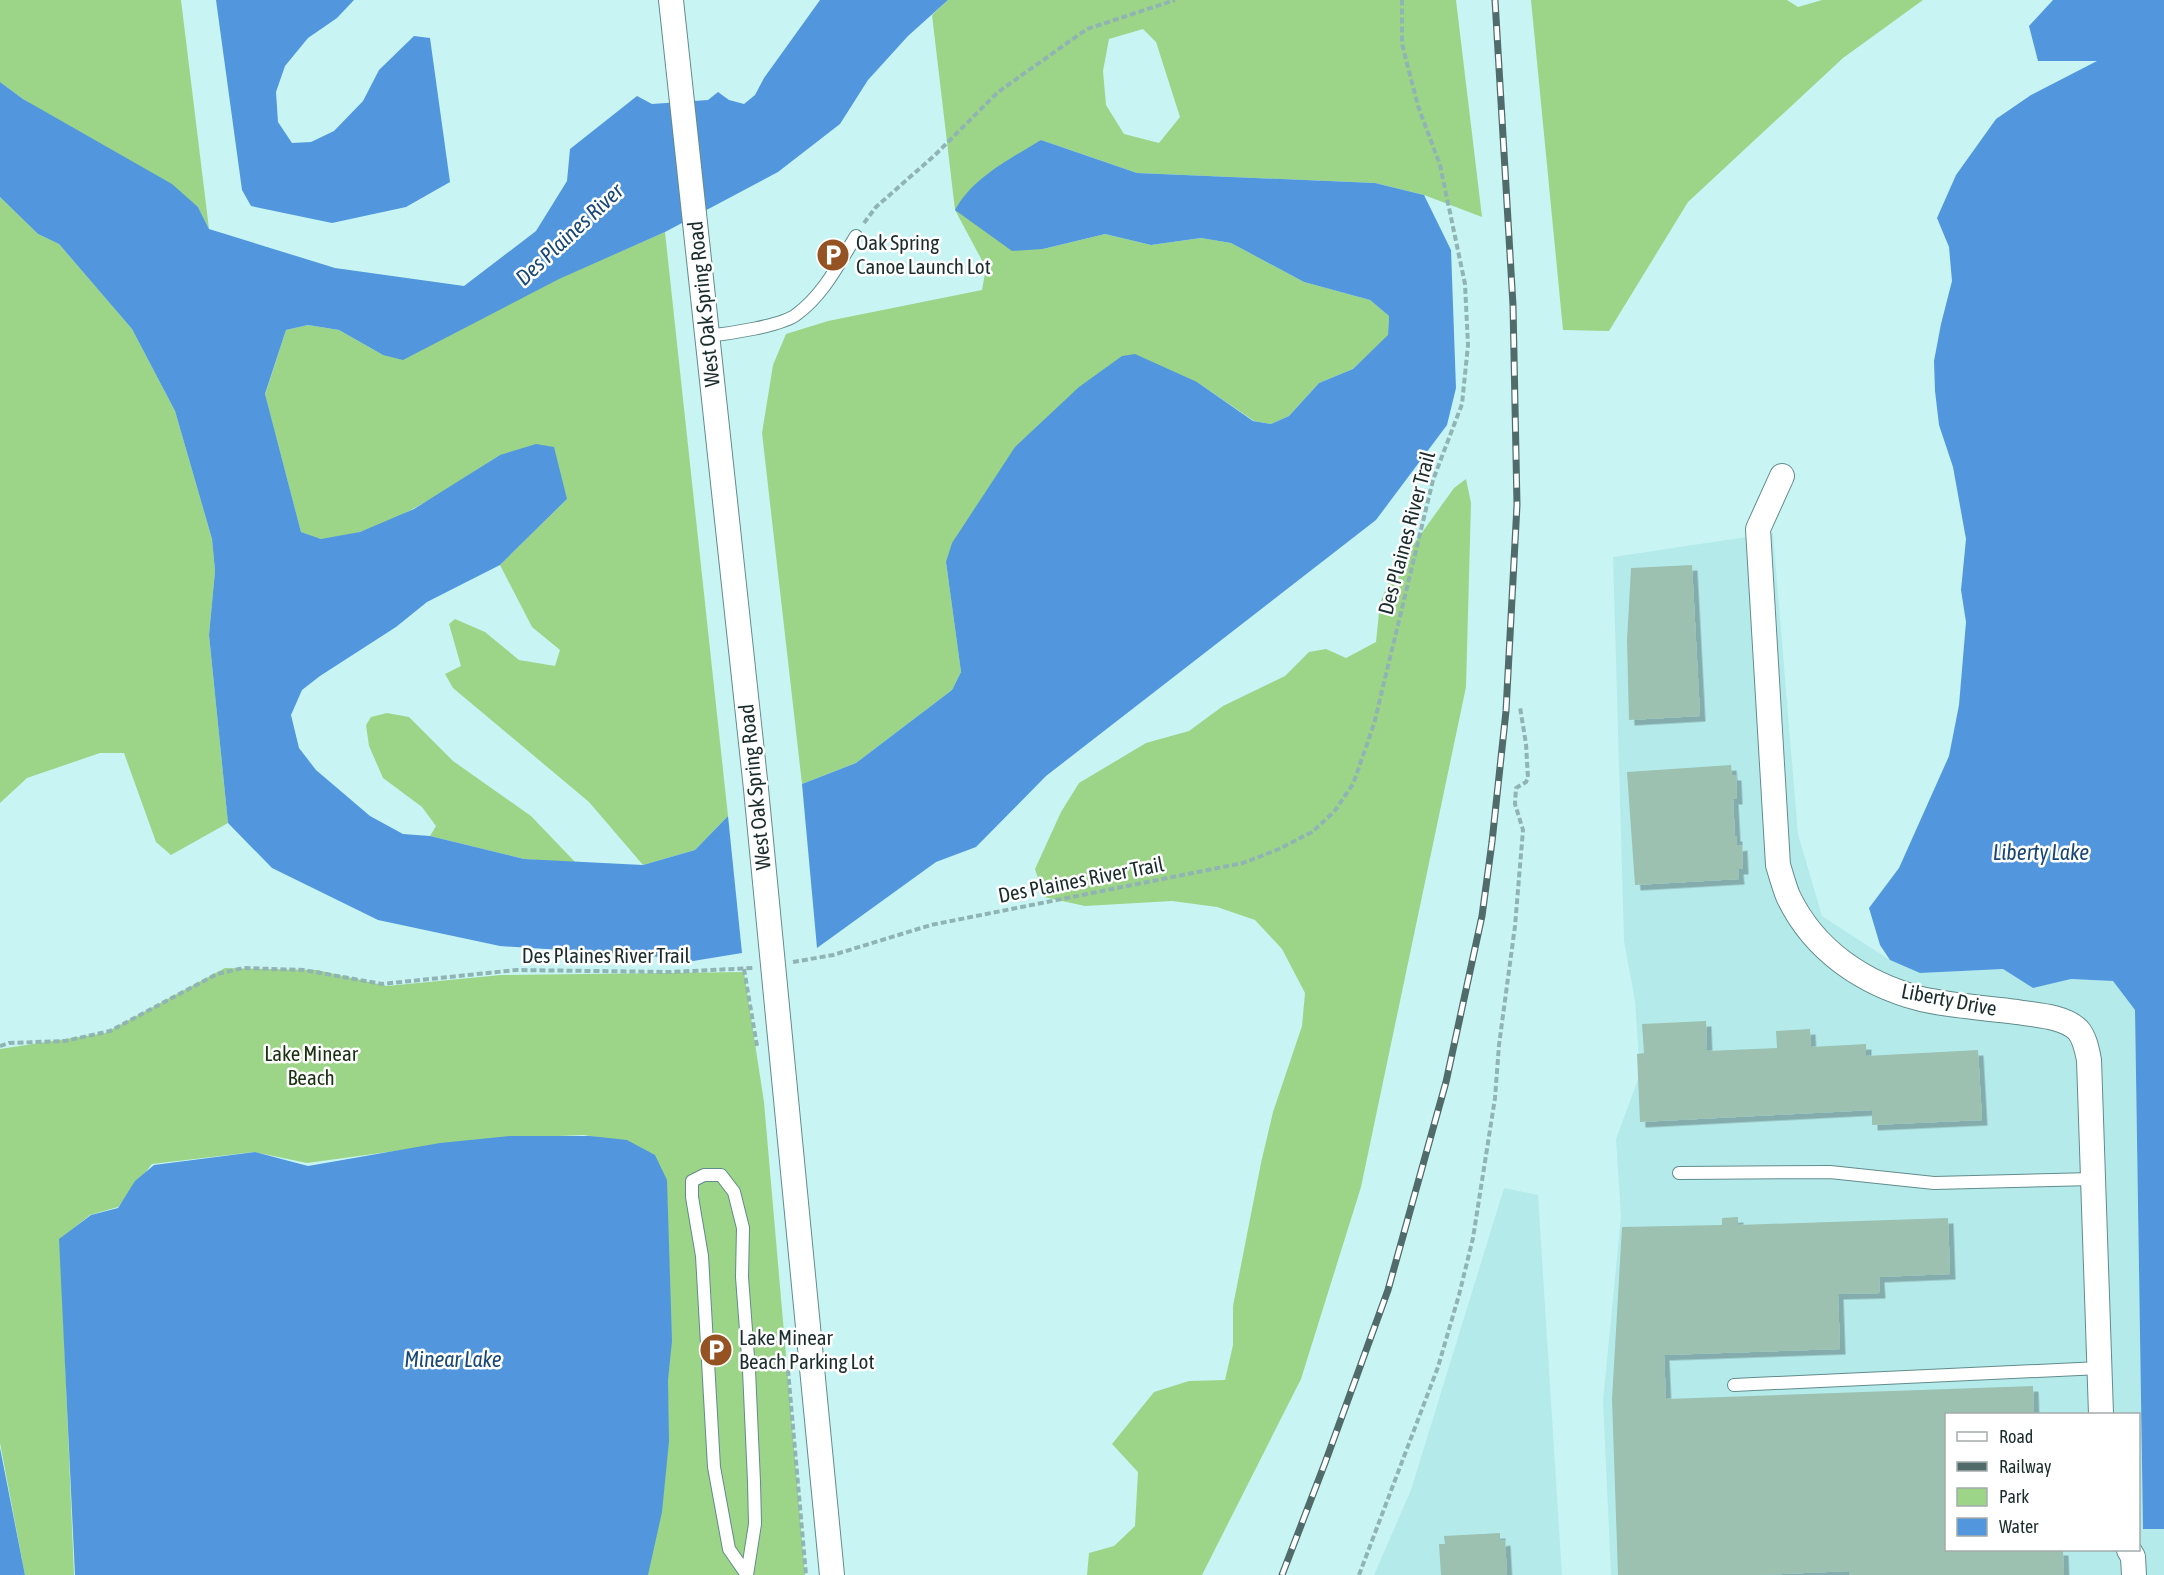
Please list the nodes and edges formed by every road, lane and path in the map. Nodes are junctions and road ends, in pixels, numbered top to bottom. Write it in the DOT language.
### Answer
graph roads {
  1 [pos="671,0"];
  2 [pos="1175,0"];
  3 [pos="1402,0"];
  4 [pos="856,236"];
  5 [pos="707,336"];
  6 [pos="1782,476"];
  7 [pos="1520,707"];
  8 [pos="774,966"];
  9 [pos="0,1046"];
  10 [pos="1679,1173"];
  11 [pos="2093,1179"];
  12 [pos="2100,1368"];
  13 [pos="1734,1385"];
  14 [pos="2101,1413"];
  15 [pos="2130,1551"];
  16 [pos="747,1575"];
  17 [pos="831,1575"];
  18 [pos="1359,1575"];
  19 [pos="2134,1575"];
  1 -- 5 [label="street, West Oak Spring Road"];
  2 -- 4 [label="path"];
  3 -- 8 [label="path, Des Plaines River Trail"];
  4 -- 5 [label="lane"];
  5 -- 8 [label="street, West Oak Spring Road"];
  6 -- 11 [label="street, Liberty Drive"];
  7 -- 18 [label="path"];
  8 -- 9 [label="path, Des Plaines River Trail"];
  8 -- 17 [label="street, West Oak Spring Road"];
  10 -- 11 [label="lane"];
  11 -- 12 [label="street, Liberty Drive"];
  12 -- 13 [label="lane"];
  12 -- 14 [label="street, Liberty Drive"];
  15 -- 19 [label="street"];
  16 -- 16 [label="lane"];
}
